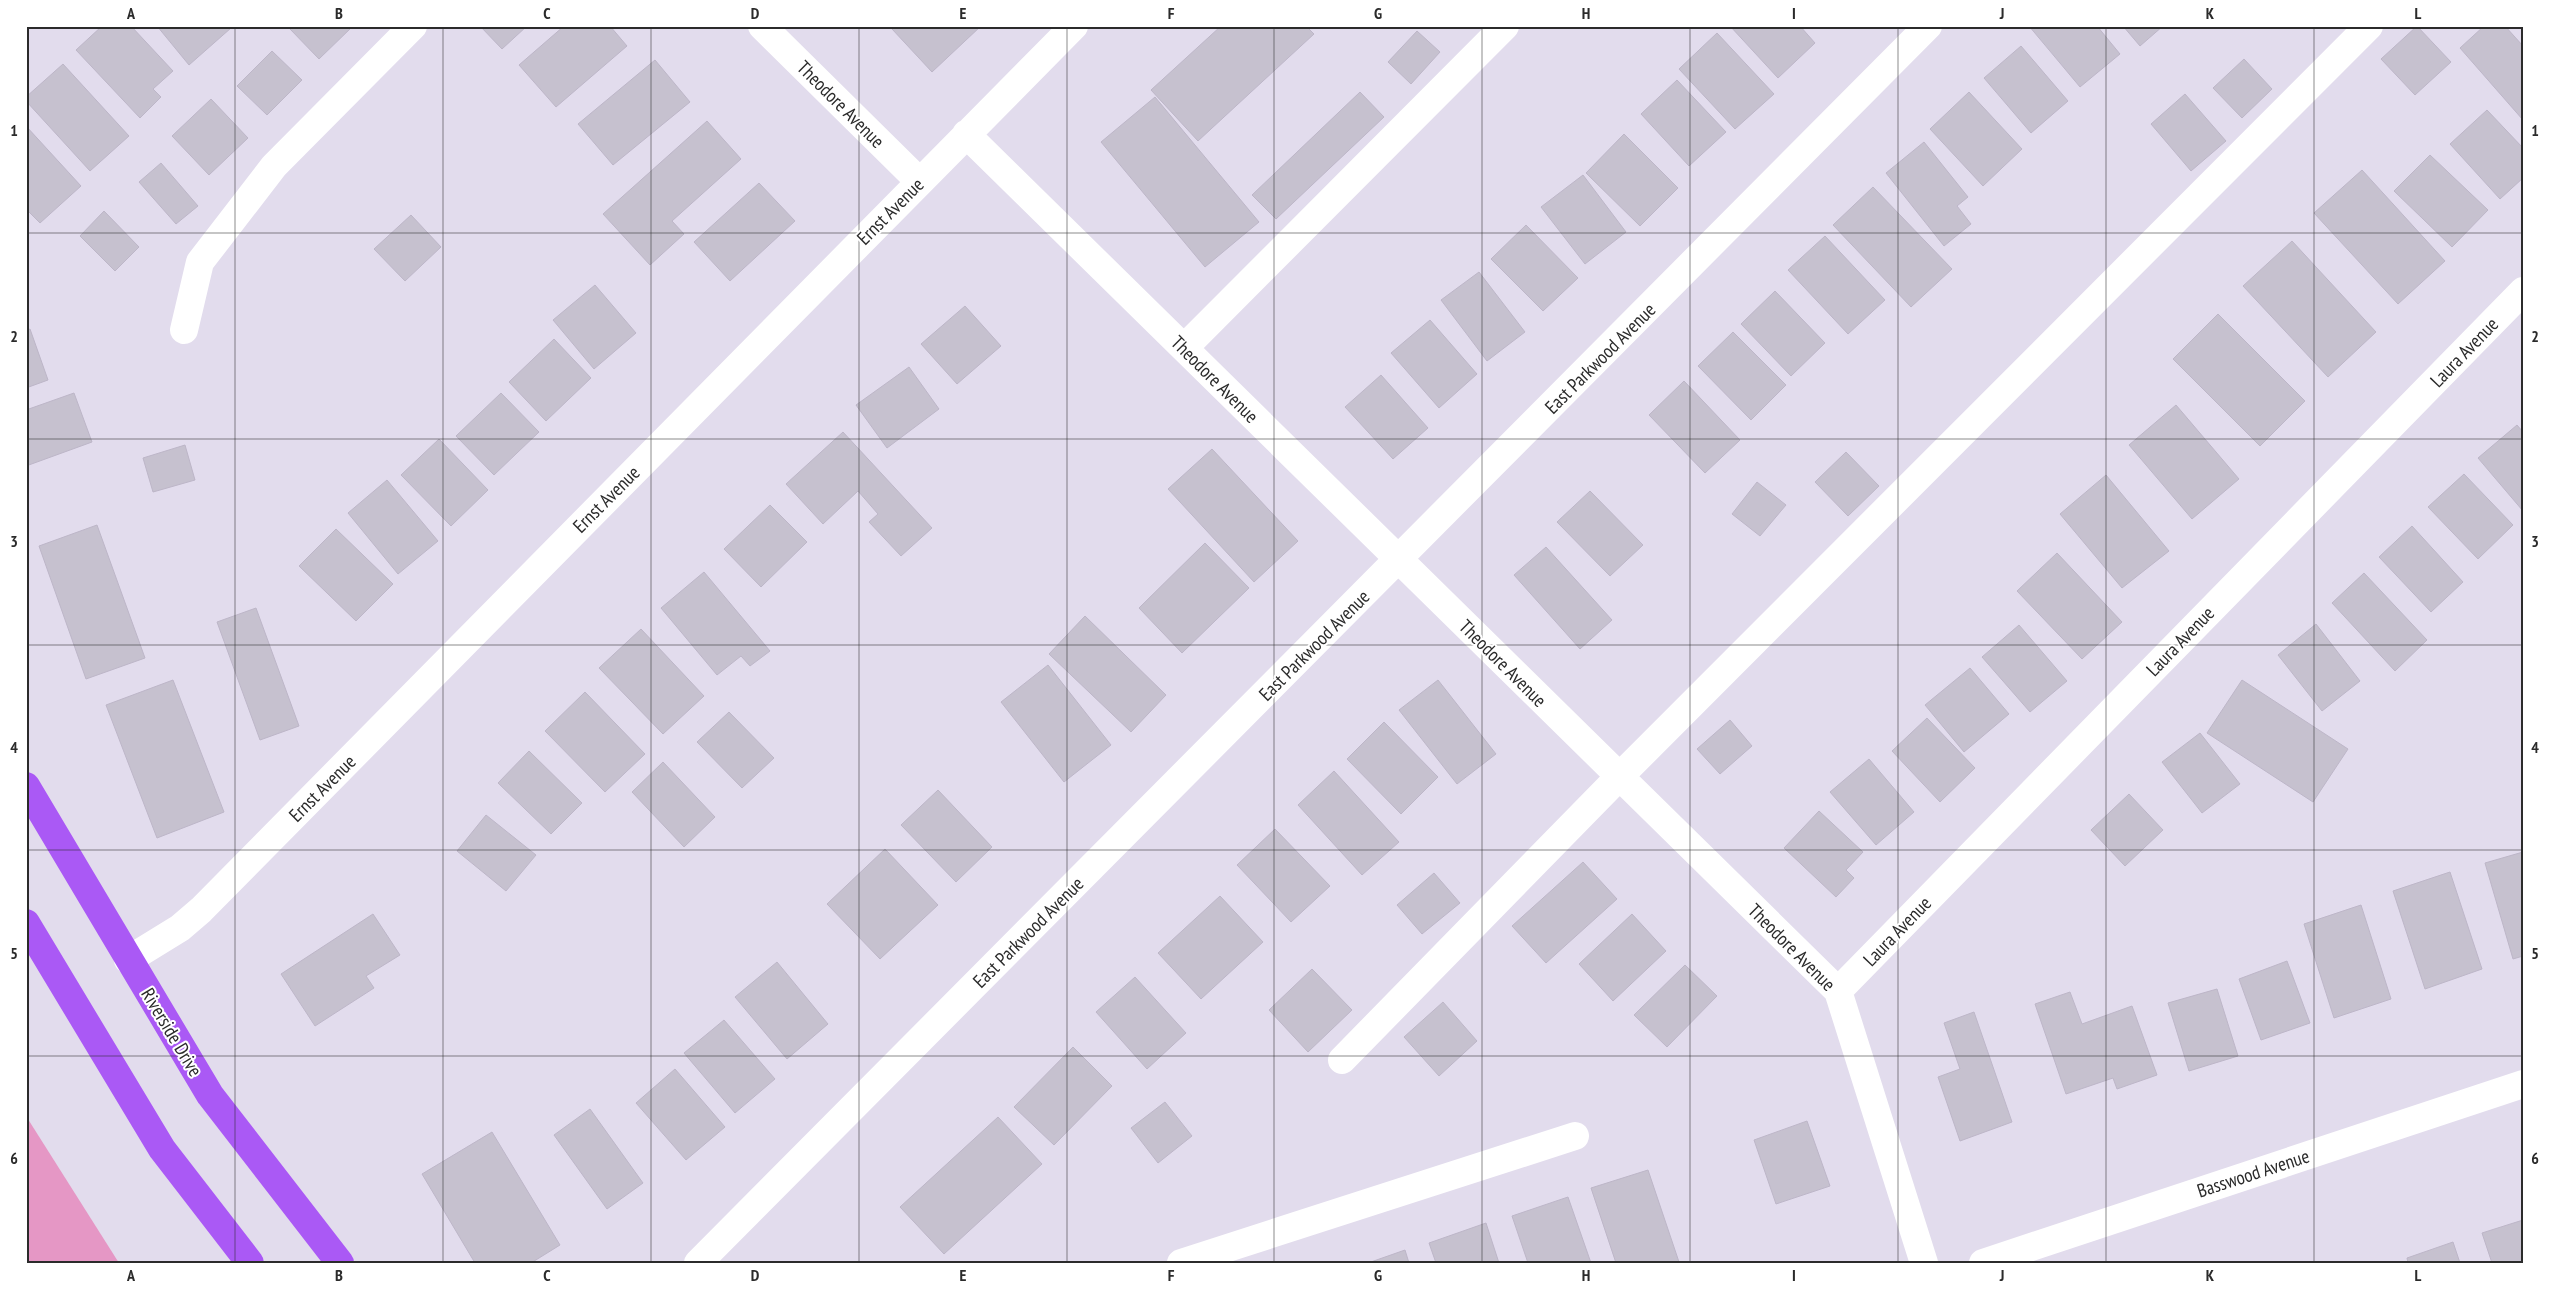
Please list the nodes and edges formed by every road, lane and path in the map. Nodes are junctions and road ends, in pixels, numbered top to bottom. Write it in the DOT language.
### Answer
graph roads {
  1 [pos="413,26"];
  2 [pos="762,26"];
  3 [pos="1074,26"];
  4 [pos="1504,26"];
  5 [pos="1928,26"];
  6 [pos="2369,26"];
  7 [pos="966,134"];
  8 [pos="919,181"];
  9 [pos="2523,291"];
  10 [pos="184,330"];
  11 [pos="1184,348"];
  12 [pos="1399,560"];
  13 [pos="1619,777"];
  14 [pos="26,786"];
  15 [pos="26,923"];
  16 [pos="128,960"];
  17 [pos="1838,991"];
  18 [pos="1342,1060"];
  19 [pos="2523,1084"];
  20 [pos="1575,1136"];
  21 [pos="250,1263"];
  22 [pos="340,1263"];
  23 [pos="698,1263"];
  24 [pos="1181,1263"];
  25 [pos="1924,1263"];
  26 [pos="1983,1263"];
  1 -- 10 [label="street"];
  2 -- 8 [label="street, Theodore Avenue"];
  3 -- 7 [label="street, Ernst Avenue"];
  4 -- 11 [label="street"];
  5 -- 12 [label="street, East Parkwood Avenue"];
  6 -- 13 [label="street"];
  7 -- 8 [label="street, Ernst Avenue"];
  7 -- 11 [label="street, Theodore Avenue"];
  8 -- 16 [label="street, Ernst Avenue"];
  9 -- 17 [label="street, Laura Avenue"];
  11 -- 12 [label="street, Theodore Avenue"];
  12 -- 13 [label="street, Theodore Avenue"];
  12 -- 23 [label="street, East Parkwood Avenue"];
  13 -- 17 [label="street, Theodore Avenue"];
  13 -- 18 [label="street"];
  14 -- 16 [label="main road, Riverside Drive"];
  15 -- 21 [label="main road"];
  16 -- 22 [label="main road, Riverside Drive"];
  17 -- 25 [label="street, Theodore Avenue"];
  19 -- 26 [label="street, Basswood Avenue"];
  20 -- 24 [label="street"];
}
